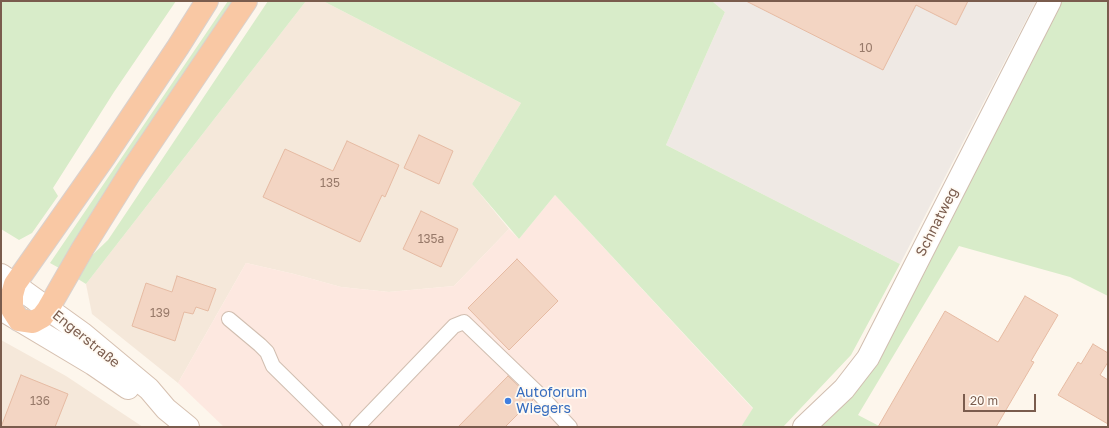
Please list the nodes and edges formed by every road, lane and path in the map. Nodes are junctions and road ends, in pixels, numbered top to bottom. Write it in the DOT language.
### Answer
graph roads {
  1 [pos="207,1"];
  2 [pos="246,1"];
  3 [pos="1050,1"];
  4 [pos="8,279"];
  5 [pos="48,308"];
  6 [pos="10,315"];
  7 [pos="230,319"];
  8 [pos="166,409"];
  9 [pos="188,427"];
  10 [pos="335,427"];
  11 [pos="357,427"];
  12 [pos="570,427"];
  13 [pos="804,427"];
  1 -- 4 [label="highway"];
  2 -- 5 [label="highway"];
  3 -- 13 [label="street, Schnatweg"];
  4 -- 5 [label="street, Engerstraße"];
  4 -- 6 [label="highway"];
  5 -- 6 [label="highway"];
  5 -- 8 [label="street, Engerstraße"];
  6 -- 8 [label="street, Engerstraße"];
  7 -- 10 [label="lane"];
  8 -- 9 [label="street, Engerstraße"];
  11 -- 12 [label="lane"];
}
